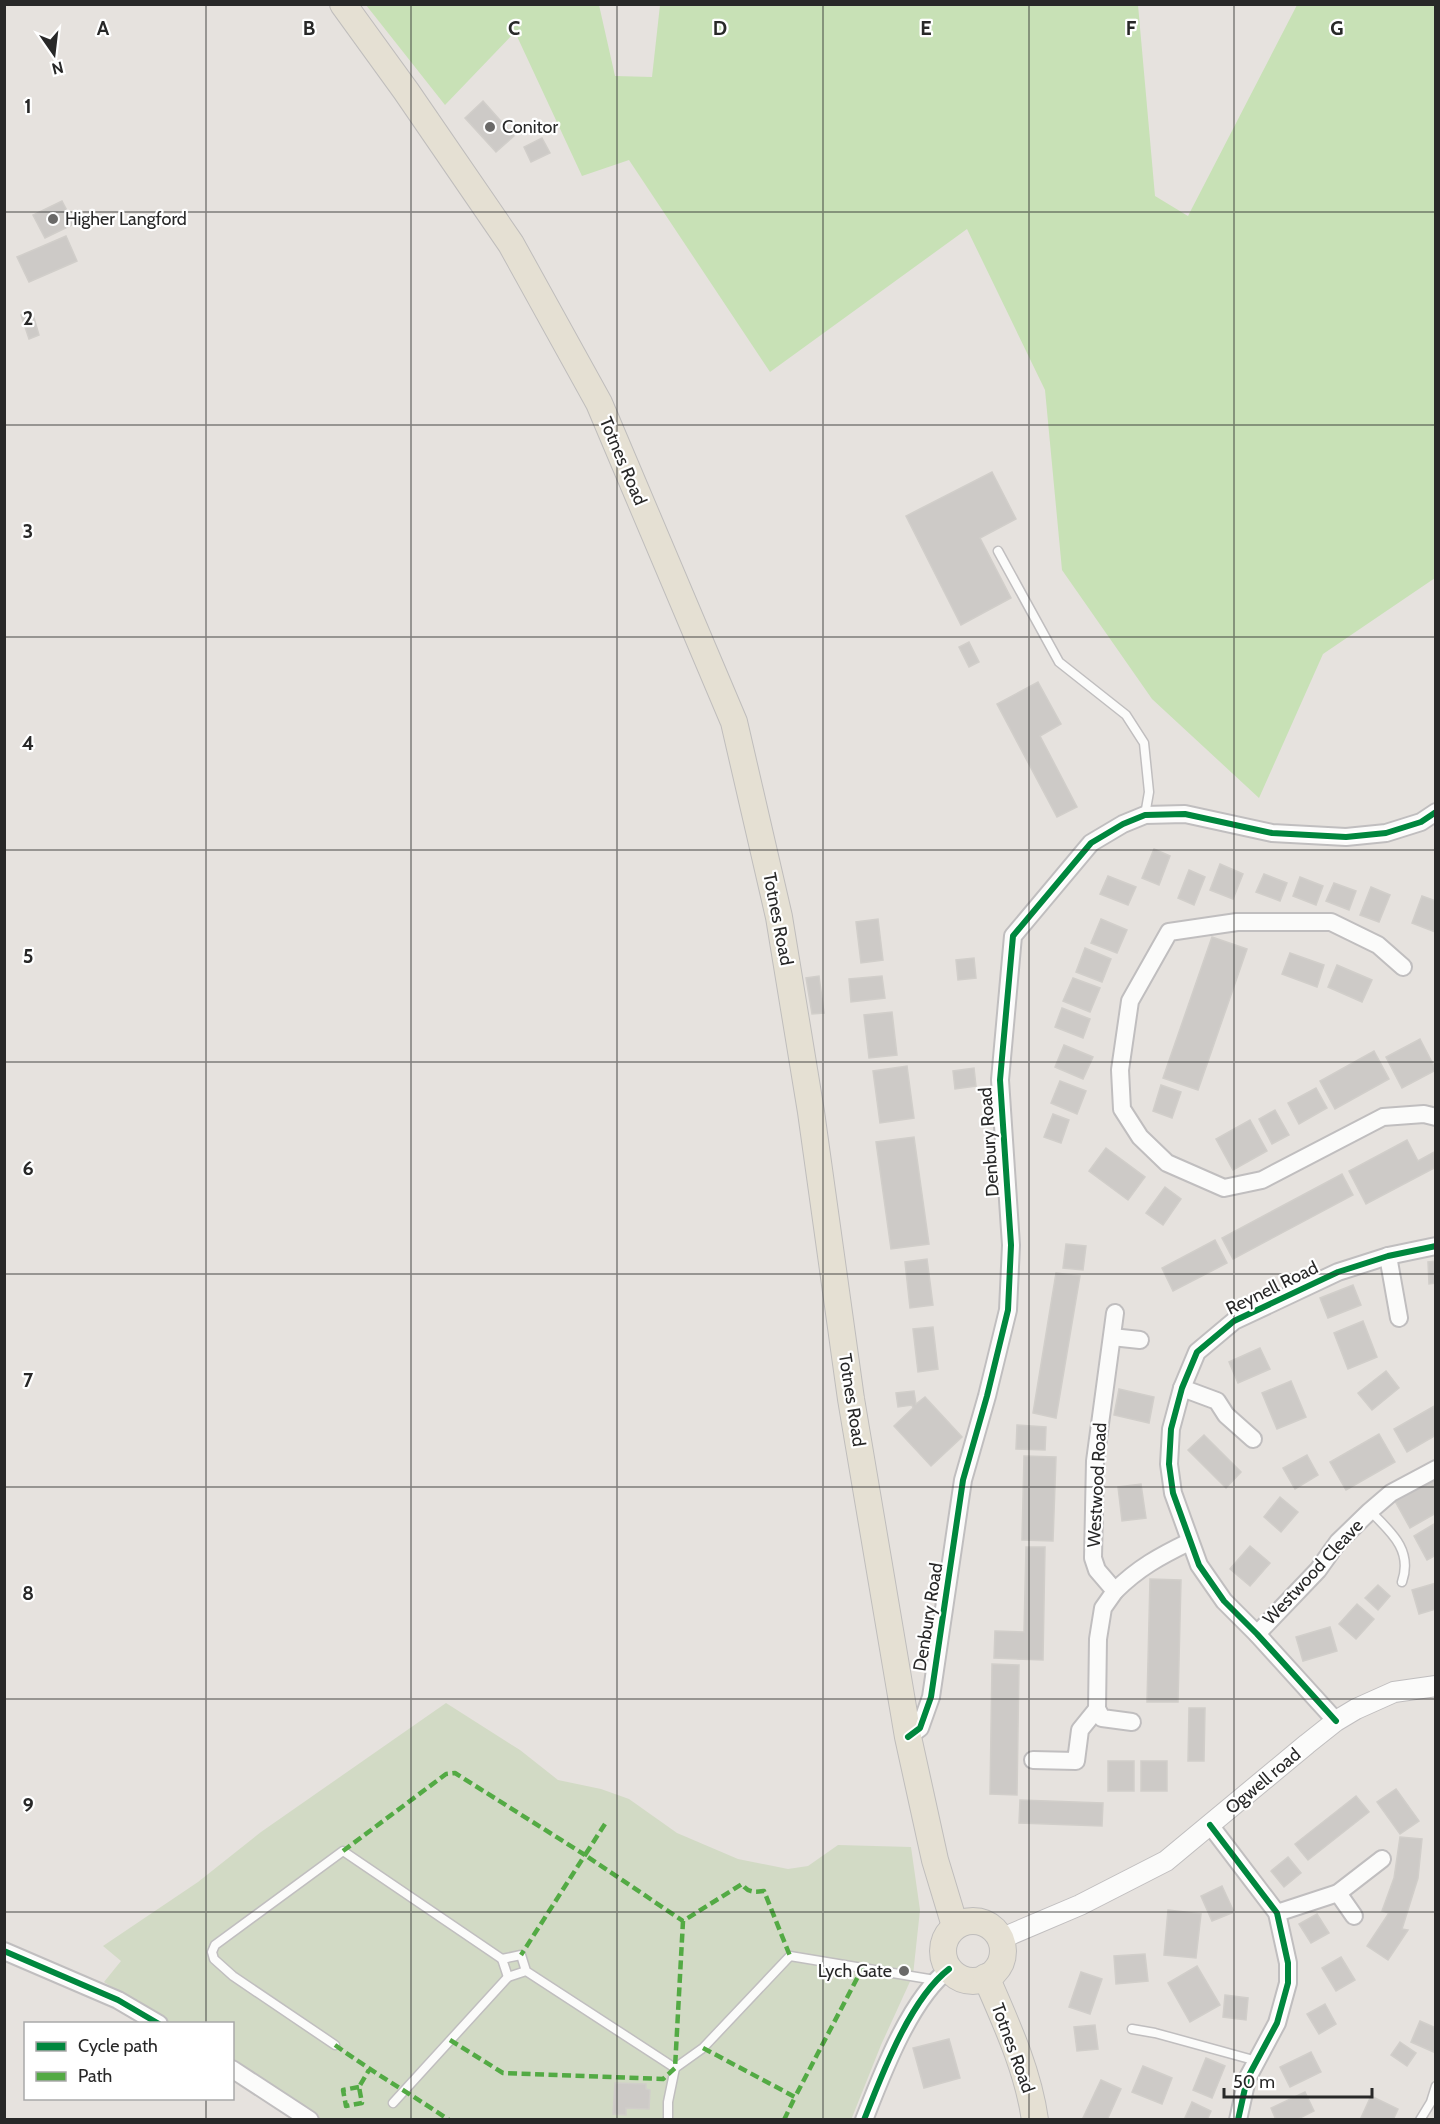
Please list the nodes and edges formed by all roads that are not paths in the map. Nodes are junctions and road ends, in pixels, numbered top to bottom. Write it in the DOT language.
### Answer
graph roads {
  1 [pos="343,4"];
  2 [pos="998,551"];
  3 [pos="1436,812"];
  4 [pos="1145,815"];
  5 [pos="1403,967"];
  6 [pos="1436,1117"];
  7 [pos="1436,1246"];
  8 [pos="1388,1256"];
  9 [pos="1115,1313"];
  10 [pos="1399,1318"];
  11 [pos="1112,1337"];
  12 [pos="1140,1340"];
  13 [pos="1182,1388"];
  14 [pos="1254,1439"];
  15 [pos="1436,1469"];
  16 [pos="1370,1511"];
  17 [pos="1190,1542"];
  18 [pos="1402,1582"];
  19 [pos="1115,1591"];
  20 [pos="1257,1634"];
  21 [pos="1436,1686"];
  22 [pos="1097,1709"];
  23 [pos="1336,1721"];
  24 [pos="1132,1722"];
  25 [pos="908,1737"];
  26 [pos="1033,1760"];
  27 [pos="1210,1826"];
  28 [pos="1382,1859"];
  29 [pos="1338,1893"];
  30 [pos="1277,1913"];
  31 [pos="1354,1916"];
  32 [pos="956,1926"];
  33 [pos="1000,1939"];
  34 [pos="4,1951"];
  35 [pos="502,1959"];
  36 [pos="526,1971"];
  37 [pos="942,1974"];
  38 [pos="508,1977"];
  39 [pos="986,1977"];
  40 [pos="156,2022"];
  41 [pos="1132,2029"];
  42 [pos="335,2046"];
  43 [pos="1257,2061"];
  44 [pos="675,2068"];
  45 [pos="234,2070"];
  46 [pos="1436,2086"];
  47 [pos="393,2103"];
  48 [pos="310,2120"];
  49 [pos="668,2120"];
  50 [pos="864,2120"];
  51 [pos="1035,2120"];
  52 [pos="1238,2120"];
  53 [pos="1420,2120"];
  1 -- 25 [label="main road, Totnes Road"];
  2 -- 4 [label="lane"];
  3 -- 4 [label="street, Denbury Road"];
  4 -- 25 [label="street, Denbury Road"];
  5 -- 6 [label="street"];
  7 -- 8 [label="street, Reynell Road"];
  8 -- 10 [label="street"];
  8 -- 13 [label="street, Reynell Road"];
  9 -- 11 [label="street, Westwood Road"];
  11 -- 12 [label="street"];
  11 -- 19 [label="street, Westwood Road"];
  13 -- 14 [label="street"];
  13 -- 17 [label="street, Reynell Road"];
  15 -- 16 [label="street, Westwood Cleave"];
  16 -- 18 [label="lane, Westwood Cleave"];
  16 -- 20 [label="street, Westwood Cleave"];
  17 -- 19 [label="street"];
  17 -- 20 [label="street, Reynell Road"];
  19 -- 22 [label="street"];
  20 -- 23 [label="street, Reynell Road"];
  21 -- 23 [label="street, Ogwell road"];
  22 -- 24 [label="street"];
  22 -- 26 [label="street"];
  23 -- 27 [label="street, Ogwell road"];
  25 -- 32 [label="main road, Totnes Road"];
  27 -- 30 [label="street"];
  27 -- 33 [label="street, Ogwell road"];
  28 -- 29 [label="street"];
  29 -- 30 [label="street"];
  29 -- 31 [label="street"];
  30 -- 43 [label="street"];
  32 -- 33 [label="main road"];
  32 -- 37 [label="main road"];
  33 -- 39 [label="main road"];
  34 -- 40 [label="street"];
  35 -- 36 [label="lane"];
  35 -- 38 [label="lane"];
  35 -- 42 [label="lane"];
  36 -- 38 [label="lane"];
  36 -- 44 [label="lane"];
  37 -- 39 [label="main road"];
  37 -- 44 [label="lane"];
  37 -- 50 [label="street"];
  38 -- 47 [label="lane"];
  39 -- 51 [label="main road, Totnes Road"];
  41 -- 43 [label="lane"];
  43 -- 52 [label="street"];
  44 -- 49 [label="lane"];
  45 -- 48 [label="street"];
  46 -- 53 [label="lane"];
}
